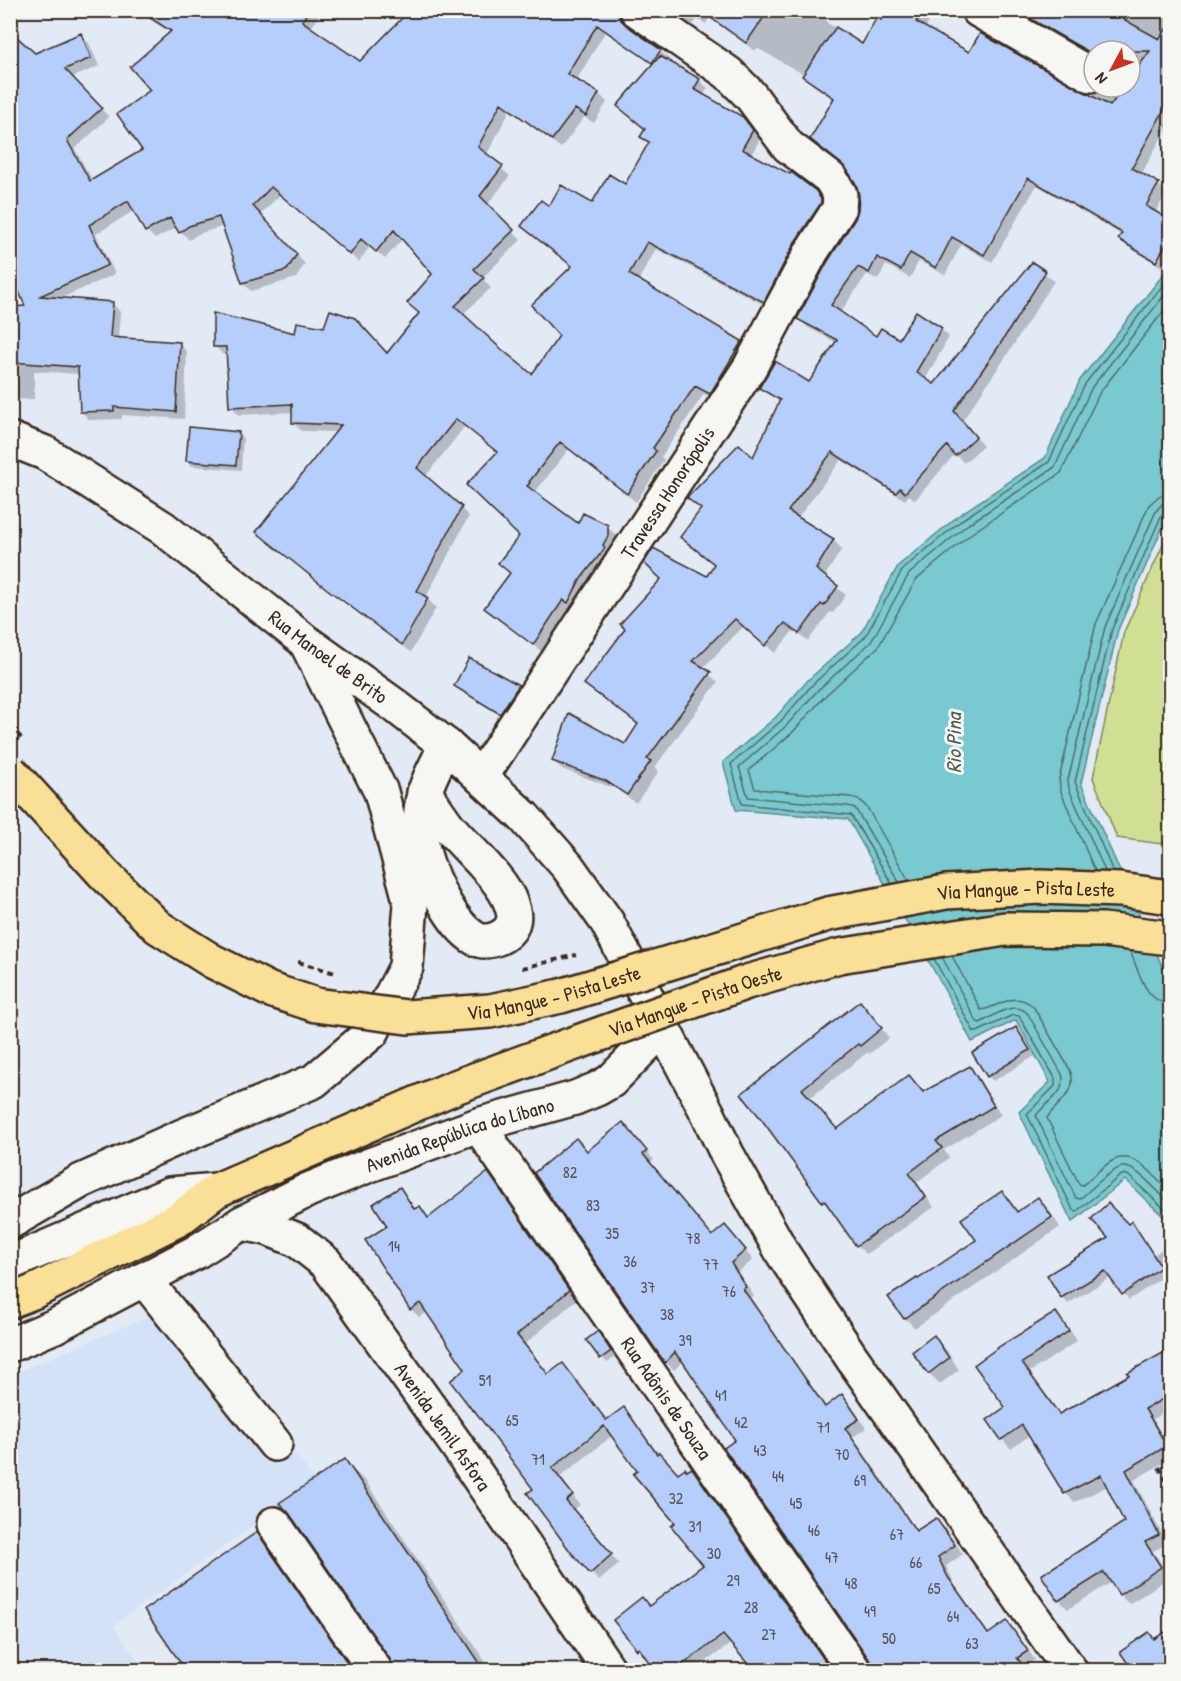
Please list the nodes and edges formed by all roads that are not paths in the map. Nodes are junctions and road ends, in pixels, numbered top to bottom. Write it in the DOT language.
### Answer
graph roads {
  1 [pos="637,10"];
  2 [pos="978,10"];
  3 [pos="1082,70"];
  4 [pos="10,439"];
  5 [pos="306,642"];
  6 [pos="446,745"];
  7 [pos="10,771"];
  8 [pos="481,777"];
  9 [pos="424,792"];
  10 [pos="1170,897"];
  11 [pos="1170,938"];
  12 [pos="663,1028"];
  13 [pos="478,1125"];
  14 [pos="231,1185"];
  15 [pos="10,1222"];
  16 [pos="242,1223"];
  17 [pos="10,1263"];
  18 [pos="144,1279"];
  19 [pos="10,1301"];
  20 [pos="10,1345"];
  21 [pos="275,1444"];
  22 [pos="274,1524"];
  23 [pos="375,1671"];
  24 [pos="609,1671"];
  25 [pos="854,1671"];
  26 [pos="1070,1671"];
  1 -- 8 [label="street, Travessa Honorópolis"];
  2 -- 3 [label="street"];
  4 -- 5 [label="street, Rua Manoel de Brito"];
  5 -- 6 [label="street, Rua Manoel de Brito"];
  5 -- 15 [label="street"];
  6 -- 8 [label="street, Rua Manoel de Brito"];
  6 -- 9 [label="street"];
  7 -- 10 [label="main road, Via Mangue - Pista Leste, bridge"];
  8 -- 12 [label="street, Rua Manoel de Brito"];
  11 -- 14 [label="main road, Via Mangue - Pista Oeste, bridge"];
  12 -- 13 [label="street, Avenida República do Líbano"];
  12 -- 26 [label="street, Rua Manoel de Brito"];
  13 -- 16 [label="street, Avenida República do Líbano"];
  13 -- 25 [label="street, Rua Adônis de Souza"];
  14 -- 17 [label="street"];
  14 -- 19 [label="main road"];
  16 -- 18 [label="street, Avenida República do Líbano"];
  16 -- 24 [label="street, Avenida Jemil Asfora"];
  18 -- 20 [label="street, Avenida República do Líbano"];
  18 -- 21 [label="street"];
  22 -- 23 [label="street"];
}
